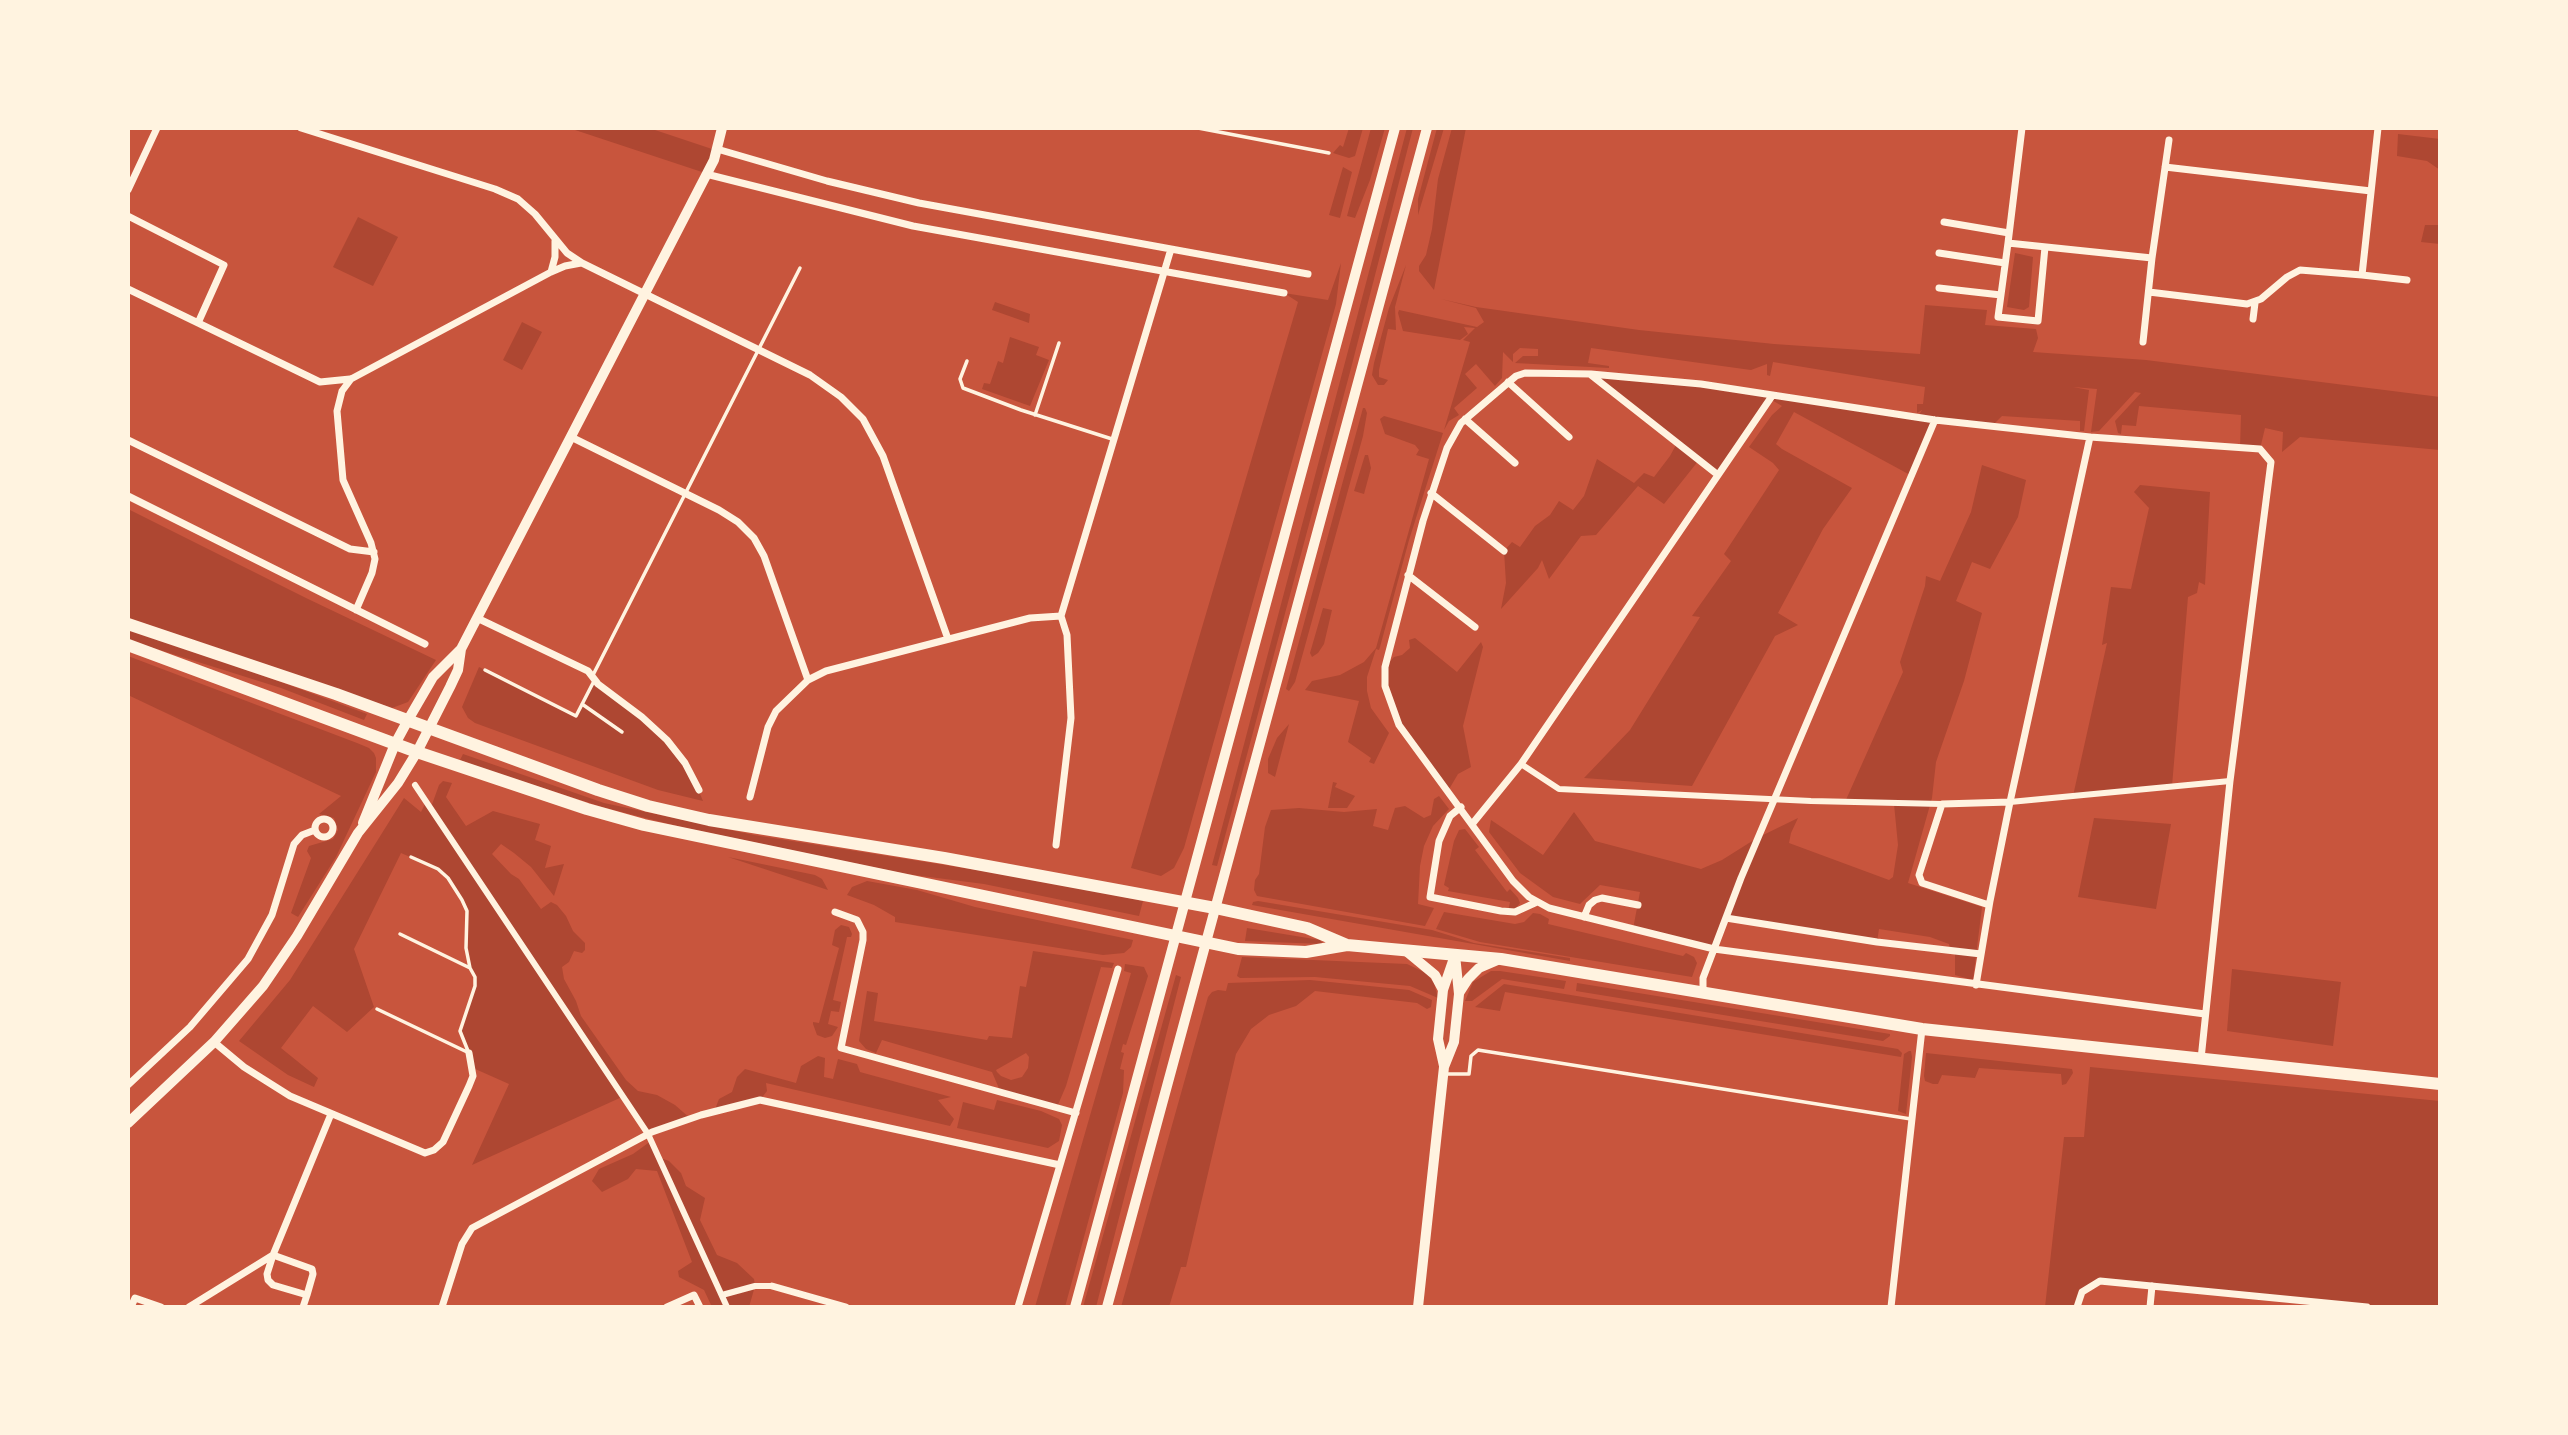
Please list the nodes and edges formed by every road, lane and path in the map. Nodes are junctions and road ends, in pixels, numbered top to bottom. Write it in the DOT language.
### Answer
graph roads {
  1 [pos="157,128"];
  2 [pos="301,128"];
  3 [pos="722,128"];
  4 [pos="1198,128"];
  5 [pos="1395,128"];
  6 [pos="1427,128"];
  7 [pos="2022,128"];
  8 [pos="2378,128"];
  9 [pos="2169,140"];
  10 [pos="717,149"];
  11 [pos="1329,153"];
  12 [pos="2165,167"];
  13 [pos="706,174"];
  14 [pos="128,190"];
  15 [pos="2371,191"];
  16 [pos="128,216"];
  17 [pos="1944,222"];
  18 [pos="2009,233"];
  19 [pos="555,241"];
  20 [pos="2008,243"];
  21 [pos="2045,247"];
  22 [pos="1171,249"];
  23 [pos="1939,253"];
  24 [pos="2152,258"];
  25 [pos="2005,262"];
  26 [pos="582,263"];
  27 [pos="800,268"];
  28 [pos="551,272"];
  29 [pos="1165,273"];
  30 [pos="1308,274"];
  31 [pos="2362,275"];
  32 [pos="2407,280"];
  33 [pos="1939,288"];
  34 [pos="128,289"];
  35 [pos="2149,292"];
  36 [pos="643,293"];
  37 [pos="1284,293"];
  38 [pos="2001,295"];
  39 [pos="2255,303"];
  40 [pos="2253,319"];
  41 [pos="198,323"];
  42 [pos="2143,342"];
  43 [pos="1059,343"];
  44 [pos="759,350"];
  45 [pos="967,361"];
  46 [pos="1591,374"];
  47 [pos="351,379"];
  48 [pos="1508,382"];
  49 [pos="1772,396"];
  50 [pos="1035,415"];
  51 [pos="1465,419"];
  52 [pos="1935,420"];
  53 [pos="570,437"];
  54 [pos="1570,437"];
  55 [pos="2090,437"];
  56 [pos="1114,439"];
  57 [pos="128,440"];
  58 [pos="1515,463"];
  59 [pos="1718,475"];
  60 [pos="687,493"];
  61 [pos="1432,494"];
  62 [pos="128,496"];
  63 [pos="1504,551"];
  64 [pos="374,552"];
  65 [pos="1408,575"];
  66 [pos="356,610"];
  67 [pos="1060,616"];
  68 [pos="477,618"];
  69 [pos="128,624"];
  70 [pos="1475,627"];
  71 [pos="948,639"];
  72 [pos="425,644"];
  73 [pos="128,645"];
  74 [pos="461,649"];
  75 [pos="485,670"];
  76 [pos="593,678"];
  77 [pos="808,680"];
  78 [pos="582,704"];
  79 [pos="408,720"];
  80 [pos="429,728"];
  81 [pos="622,732"];
  82 [pos="395,744"];
  83 [pos="417,752"];
  84 [pos="1521,764"];
  85 [pos="2230,781"];
  86 [pos="415,785"];
  87 [pos="699,790"];
  88 [pos="750,797"];
  89 [pos="1773,799"];
  90 [pos="2010,802"];
  91 [pos="1942,804"];
  92 [pos="1461,807"];
  93 [pos="1473,823"];
  94 [pos="315,830"];
  95 [pos="358,833"];
  96 [pos="1056,845"];
  97 [pos="411,857"];
  98 [pos="1537,902"];
  99 [pos="1186,903"];
  100 [pos="1638,905"];
  101 [pos="1989,905"];
  102 [pos="1215,908"];
  103 [pos="835,912"];
  104 [pos="1584,917"];
  105 [pos="1726,918"];
  106 [pos="400,934"];
  107 [pos="1177,935"];
  108 [pos="1206,942"];
  109 [pos="1347,945"];
  110 [pos="1714,949"];
  111 [pos="1406,950"];
  112 [pos="1454,954"];
  113 [pos="1981,954"];
  114 [pos="1501,959"];
  115 [pos="470,968"];
  116 [pos="1118,969"];
  117 [pos="1976,985"];
  118 [pos="1443,990"];
  119 [pos="1459,993"];
  120 [pos="1703,993"];
  121 [pos="377,1009"];
  122 [pos="2205,1014"];
  123 [pos="1922,1029"];
  124 [pos="215,1042"];
  125 [pos="469,1053"];
  126 [pos="2201,1060"];
  127 [pos="1443,1070"];
  128 [pos="2440,1084"];
  129 [pos="128,1085"];
  130 [pos="1076,1113"];
  131 [pos="331,1114"];
  132 [pos="1911,1119"];
  133 [pos="128,1123"];
  134 [pos="648,1135"];
  135 [pos="1060,1165"];
  136 [pos="273,1255"];
  137 [pos="772,1286"];
  138 [pos="2152,1286"];
  139 [pos="307,1295"];
  140 [pos="722,1295"];
  141 [pos="2282,1304"];
  142 [pos="131,1307"];
  143 [pos="161,1307"];
  144 [pos="189,1307"];
  145 [pos="303,1307"];
  146 [pos="442,1307"];
  147 [pos="667,1307"];
  148 [pos="700,1307"];
  149 [pos="727,1307"];
  150 [pos="846,1307"];
  151 [pos="1017,1307"];
  152 [pos="1075,1307"];
  153 [pos="1107,1307"];
  154 [pos="1418,1307"];
  155 [pos="1891,1307"];
  156 [pos="2077,1307"];
  157 [pos="2150,1307"];
  158 [pos="2367,1307"];
  1 -- 14 [label="street"];
  2 -- 19 [label="street"];
  3 -- 10 [label="street"];
  4 -- 11 [label="lane"];
  5 -- 99 [label="main road"];
  6 -- 102 [label="main road"];
  7 -- 18 [label="street"];
  8 -- 15 [label="street"];
  9 -- 12 [label="street"];
  10 -- 13 [label="street"];
  10 -- 22 [label="street"];
  12 -- 15 [label="street"];
  12 -- 24 [label="street"];
  13 -- 29 [label="street"];
  13 -- 36 [label="street"];
  15 -- 31 [label="street"];
  16 -- 41 [label="street"];
  17 -- 18 [label="street"];
  18 -- 20 [label="street"];
  19 -- 26 [label="street"];
  19 -- 28 [label="street"];
  20 -- 21 [label="street"];
  20 -- 25 [label="street"];
  21 -- 24 [label="street"];
  21 -- 38 [label="street"];
  22 -- 29 [label="street"];
  22 -- 30 [label="street"];
  23 -- 25 [label="street"];
  24 -- 35 [label="street"];
  25 -- 38 [label="street"];
  26 -- 28 [label="street"];
  26 -- 36 [label="street"];
  27 -- 44 [label="lane"];
  28 -- 47 [label="street"];
  29 -- 37 [label="street"];
  29 -- 56 [label="street"];
  31 -- 32 [label="street"];
  31 -- 39 [label="street"];
  33 -- 38 [label="street"];
  34 -- 41 [label="street"];
  35 -- 39 [label="street"];
  35 -- 42 [label="street"];
  36 -- 44 [label="street"];
  36 -- 53 [label="street"];
  39 -- 40 [label="street"];
  41 -- 47 [label="street"];
  43 -- 50 [label="lane"];
  44 -- 60 [label="lane"];
  44 -- 71 [label="street"];
  45 -- 50 [label="lane"];
  46 -- 48 [label="street"];
  46 -- 49 [label="street"];
  46 -- 59 [label="street"];
  47 -- 64 [label="street"];
  48 -- 51 [label="street"];
  48 -- 54 [label="street"];
  49 -- 52 [label="street"];
  49 -- 59 [label="street"];
  50 -- 56 [label="lane"];
  51 -- 58 [label="street"];
  51 -- 61 [label="street"];
  52 -- 55 [label="street"];
  52 -- 89 [label="street"];
  53 -- 60 [label="street"];
  53 -- 68 [label="street"];
  55 -- 85 [label="street"];
  55 -- 90 [label="street"];
  56 -- 67 [label="street"];
  57 -- 64 [label="street"];
  59 -- 84 [label="street"];
  60 -- 76 [label="lane"];
  60 -- 77 [label="street"];
  61 -- 63 [label="street"];
  61 -- 65 [label="street"];
  62 -- 66 [label="street"];
  64 -- 66 [label="street"];
  65 -- 70 [label="street"];
  65 -- 92 [label="street"];
  66 -- 72 [label="street"];
  67 -- 71 [label="street"];
  67 -- 96 [label="street"];
  68 -- 74 [label="street"];
  68 -- 76 [label="street"];
  69 -- 79 [label="main road"];
  71 -- 77 [label="street"];
  73 -- 82 [label="main road"];
  74 -- 79 [label="street"];
  74 -- 80 [label="street"];
  75 -- 78 [label="lane"];
  76 -- 78 [label="lane"];
  76 -- 87 [label="street"];
  77 -- 88 [label="street"];
  78 -- 81 [label="lane"];
  79 -- 80 [label="main road"];
  79 -- 82 [label="street"];
  80 -- 83 [label="street"];
  80 -- 99 [label="main road"];
  82 -- 83 [label="main road"];
  82 -- 95 [label="street"];
  83 -- 95 [label="street"];
  83 -- 107 [label="main road"];
  84 -- 89 [label="street"];
  84 -- 93 [label="street"];
  85 -- 90 [label="street"];
  85 -- 122 [label="street"];
  86 -- 134 [label="street"];
  89 -- 91 [label="street"];
  89 -- 105 [label="street"];
  90 -- 91 [label="street"];
  90 -- 101 [label="street"];
  91 -- 101 [label="street"];
  92 -- 93 [label="street"];
  92 -- 98 [label="street"];
  93 -- 98 [label="street"];
  94 -- 129 [label="street"];
  95 -- 124 [label="street"];
  97 -- 115 [label="lane"];
  98 -- 104 [label="street"];
  99 -- 102 [label="main road"];
  99 -- 107 [label="main road"];
  100 -- 104 [label="street"];
  101 -- 113 [label="street"];
  102 -- 108 [label="main road"];
  102 -- 109 [label="main road"];
  103 -- 130 [label="street"];
  104 -- 110 [label="street"];
  105 -- 110 [label="street"];
  105 -- 113 [label="street"];
  106 -- 115 [label="lane"];
  107 -- 108 [label="main road"];
  107 -- 152 [label="main road"];
  108 -- 109 [label="main road"];
  108 -- 153 [label="main road"];
  109 -- 111 [label="main road"];
  110 -- 117 [label="street"];
  110 -- 120 [label="street"];
  111 -- 112 [label="main road"];
  111 -- 118 [label="street"];
  112 -- 114 [label="main road"];
  112 -- 118 [label="street"];
  112 -- 119 [label="street"];
  113 -- 117 [label="street"];
  114 -- 119 [label="street"];
  114 -- 120 [label="main road"];
  115 -- 125 [label="lane"];
  116 -- 130 [label="street"];
  117 -- 122 [label="street"];
  118 -- 127 [label="street"];
  119 -- 127 [label="street"];
  120 -- 123 [label="main road"];
  121 -- 125 [label="lane"];
  122 -- 126 [label="street"];
  123 -- 126 [label="main road"];
  123 -- 132 [label="street"];
  124 -- 131 [label="street"];
  124 -- 133 [label="street"];
  125 -- 131 [label="street"];
  126 -- 128 [label="main road"];
  127 -- 132 [label="lane"];
  127 -- 154 [label="street"];
  130 -- 135 [label="street"];
  131 -- 136 [label="street"];
  132 -- 155 [label="street"];
  134 -- 135 [label="street"];
  134 -- 140 [label="street"];
  134 -- 146 [label="street"];
  135 -- 151 [label="street"];
  136 -- 139 [label="street"];
  136 -- 139 [label="street"];
  136 -- 144 [label="street"];
  137 -- 140 [label="street"];
  137 -- 150 [label="street"];
  138 -- 141 [label="street"];
  138 -- 156 [label="street"];
  138 -- 157 [label="street"];
  139 -- 145 [label="street"];
  140 -- 149 [label="street"];
  141 -- 158 [label="street"];
  142 -- 143 [label="street"];
  147 -- 148 [label="street"];
}
